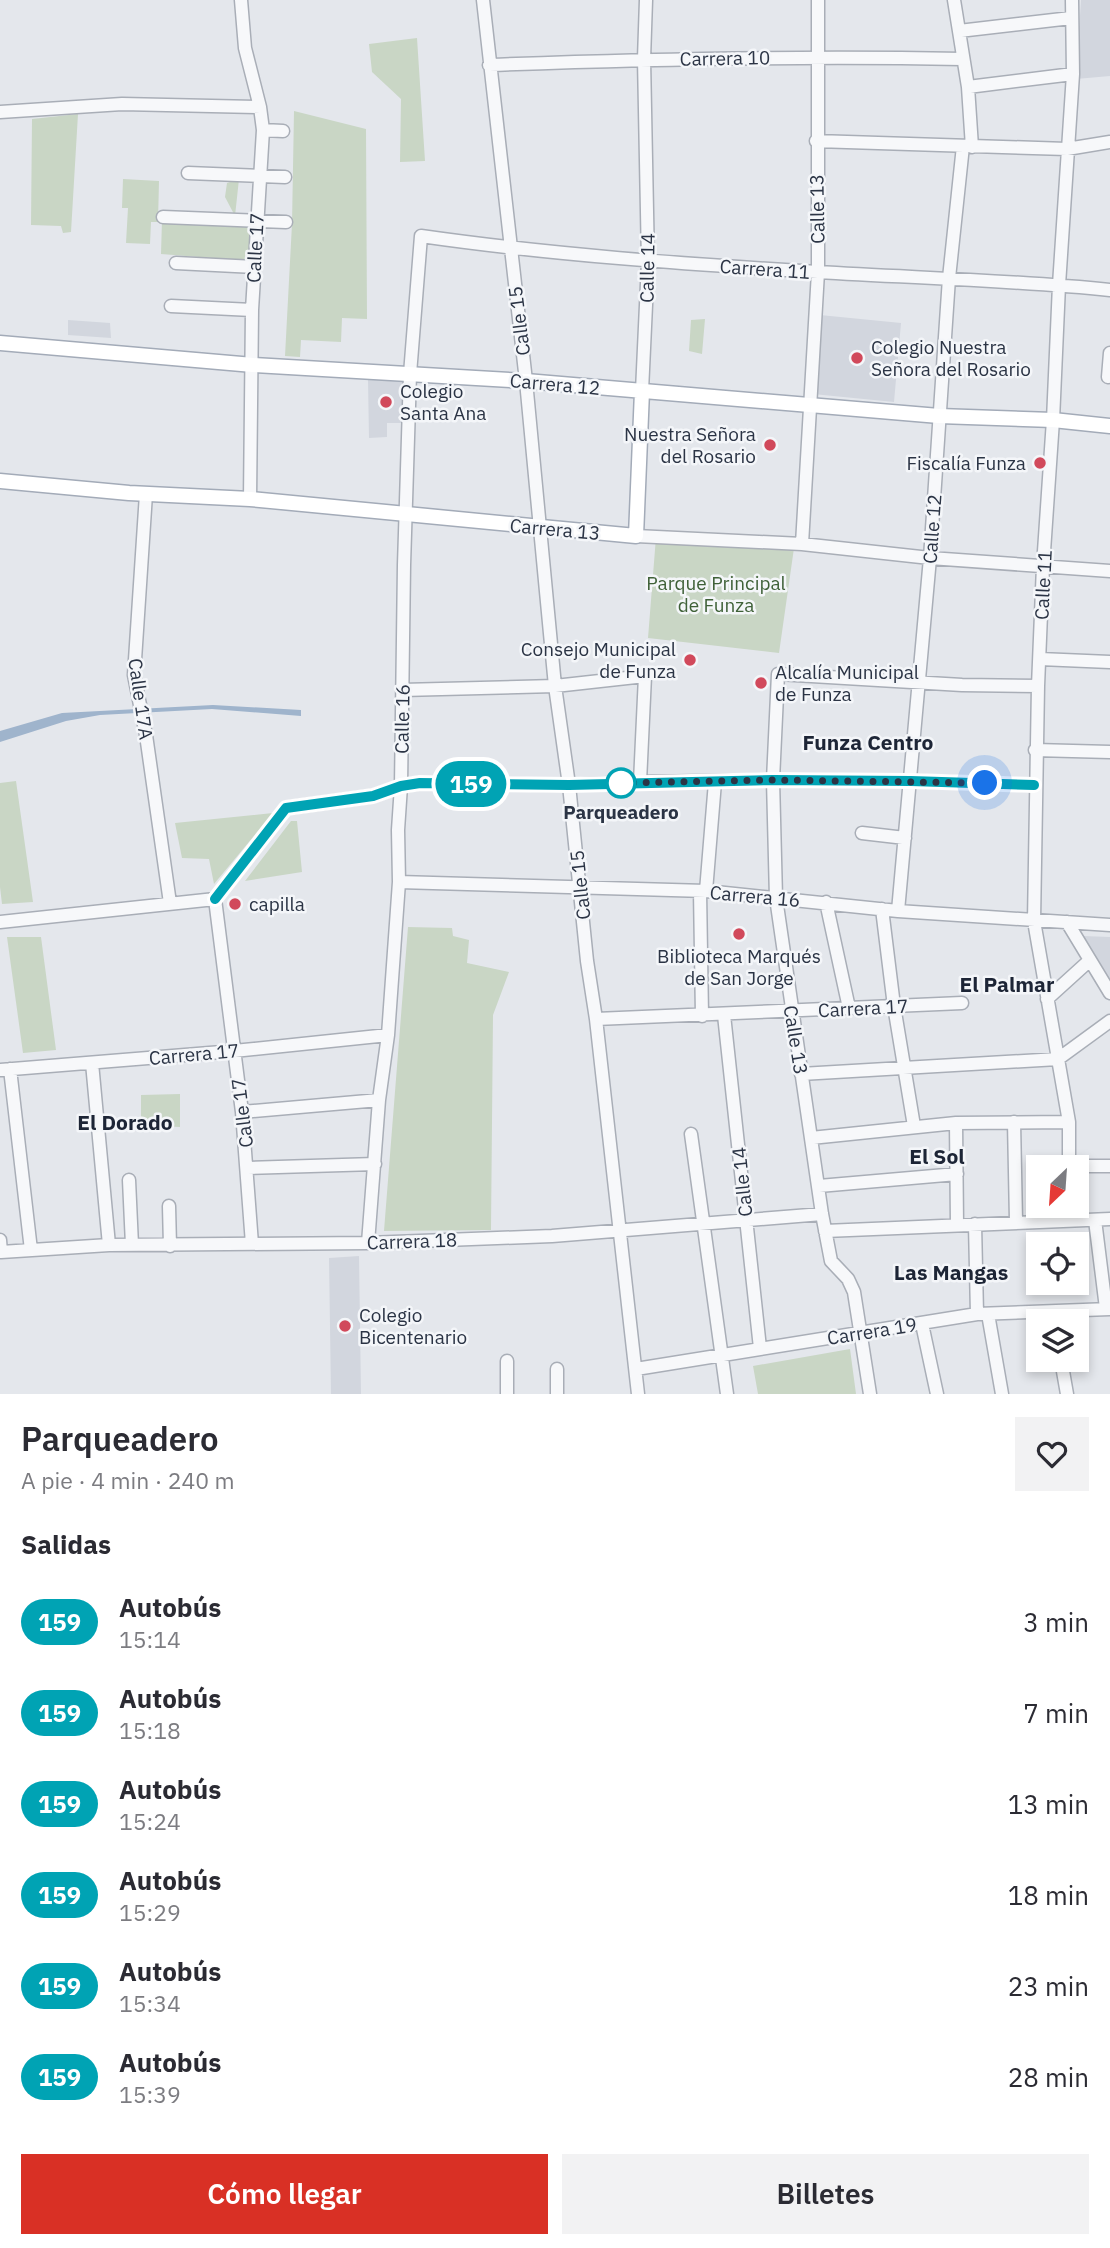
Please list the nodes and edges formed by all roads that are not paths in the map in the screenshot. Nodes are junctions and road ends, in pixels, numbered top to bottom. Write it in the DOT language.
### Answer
graph roads {
  1 [pos="241,0"];
  2 [pos="483,0"];
  3 [pos="646,0"];
  4 [pos="818,0"];
  5 [pos="954,0"];
  6 [pos="1072,0"];
  7 [pos="1071,18"];
  8 [pos="959,32"];
  9 [pos="816,57"];
  10 [pos="644,59"];
  11 [pos="962,59"];
  12 [pos="489,65"];
  13 [pos="1073,74"];
  14 [pos="968,87"];
  15 [pos="260,107"];
  16 [pos="0,113"];
  17 [pos="263,130"];
  18 [pos="283,131"];
  19 [pos="816,141"];
  20 [pos="1110,142"];
  21 [pos="968,147"];
  22 [pos="1068,149"];
  23 [pos="188,173"];
  24 [pos="259,177"];
  25 [pos="285,177"];
  26 [pos="163,217"];
  27 [pos="257,220"];
  28 [pos="286,222"];
  29 [pos="421,236"];
  30 [pos="512,249"];
  31 [pos="648,262"];
  32 [pos="176,263"];
  33 [pos="255,267"];
  34 [pos="818,272"];
  35 [pos="949,278"];
  36 [pos="1059,285"];
  37 [pos="1110,290"];
  38 [pos="171,306"];
  39 [pos="252,310"];
  40 [pos="0,342"];
  41 [pos="1110,353"];
  42 [pos="253,365"];
  43 [pos="411,374"];
  44 [pos="1108,377"];
  45 [pos="526,381"];
  46 [pos="642,391"];
  47 [pos="809,404"];
  48 [pos="939,416"];
  49 [pos="1054,421"];
  50 [pos="1110,426"];
  51 [pos="0,481"];
  52 [pos="146,494"];
  53 [pos="250,499"];
  54 [pos="406,515"];
  55 [pos="539,527"];
  56 [pos="636,536"];
  57 [pos="802,544"];
  58 [pos="930,558"];
  59 [pos="1043,566"];
  60 [pos="1110,571"];
  61 [pos="1040,659"];
  62 [pos="1110,662"];
  63 [pos="918,683"];
  64 [pos="555,686"];
  65 [pos="1038,687"];
  66 [pos="402,690"];
  67 [pos="1035,750"];
  68 [pos="1110,752"];
  69 [pos="773,780"];
  70 [pos="911,781"];
  71 [pos="640,782"];
  72 [pos="715,782"];
  73 [pos="569,785"];
  74 [pos="1034,785"];
  75 [pos="401,786"];
  76 [pos="862,833"];
  77 [pos="905,838"];
  78 [pos="399,882"];
  79 [pos="580,886"];
  80 [pos="703,891"];
  81 [pos="776,898"];
  82 [pos="215,899"];
  83 [pos="825,902"];
  84 [pos="170,904"];
  85 [pos="882,909"];
  86 [pos="898,911"];
  87 [pos="1034,920"];
  88 [pos="0,922"];
  89 [pos="1067,922"];
  90 [pos="1110,925"];
  91 [pos="1090,960"];
  92 [pos="1110,993"];
  93 [pos="1047,999"];
  94 [pos="962,1003"];
  95 [pos="894,1006"];
  96 [pos="849,1008"];
  97 [pos="792,1012"];
  98 [pos="724,1015"];
  99 [pos="702,1016"];
  100 [pos="596,1019"];
  101 [pos="1110,1021"];
  102 [pos="388,1035"];
  103 [pos="234,1051"];
  104 [pos="1058,1059"];
  105 [pos="92,1063"];
  106 [pos="904,1067"];
  107 [pos="5,1069"];
  108 [pos="801,1074"];
  109 [pos="379,1100"];
  110 [pos="242,1112"];
  111 [pos="1014,1122"];
  112 [pos="1069,1122"];
  113 [pos="956,1123"];
  114 [pos="914,1126"];
  115 [pos="691,1134"];
  116 [pos="810,1138"];
  117 [pos="1069,1155"];
  118 [pos="375,1164"];
  119 [pos="1110,1166"];
  120 [pos="1089,1167"];
  121 [pos="248,1168"];
  122 [pos="957,1174"];
  123 [pos="129,1180"];
  124 [pos="819,1185"];
  125 [pos="169,1206"];
  126 [pos="822,1214"];
  127 [pos="1110,1219"];
  128 [pos="1069,1220"];
  129 [pos="1095,1220"];
  130 [pos="747,1222"];
  131 [pos="1016,1222"];
  132 [pos="702,1223"];
  133 [pos="975,1224"];
  134 [pos="957,1225"];
  135 [pos="619,1231"];
  136 [pos="825,1231"];
  137 [pos="368,1243"];
  138 [pos="251,1244"];
  139 [pos="109,1245"];
  140 [pos="132,1245"];
  141 [pos="170,1245"];
  142 [pos="1,1246"];
  143 [pos="31,1250"];
  144 [pos="1109,1308"];
  145 [pos="1089,1311"];
  146 [pos="982,1314"];
  147 [pos="1026,1315"];
  148 [pos="922,1324"];
  149 [pos="860,1333"];
  150 [pos="760,1348"];
  151 [pos="721,1355"];
  152 [pos="507,1361"];
  153 [pos="557,1369"];
  154 [pos="636,1369"];
  155 [pos="1063,1372"];
  156 [pos="507,1394"];
  157 [pos="557,1394"];
  158 [pos="638,1394"];
  159 [pos="727,1394"];
  160 [pos="870,1394"];
  161 [pos="937,1394"];
  162 [pos="1002,1394"];
  163 [pos="1067,1394"];
  1 -- 15 [label="street, Calle 17"];
  2 -- 12 [label="street, Calle 15"];
  3 -- 10 [label="street, Calle 14"];
  4 -- 9 [label="street, Calle 13"];
  5 -- 8 [label="street, Calle 12"];
  6 -- 7 [label="street, Calle 11"];
  7 -- 8 [label="street"];
  7 -- 13 [label="street, Calle 11"];
  8 -- 11 [label="street, Calle 12"];
  9 -- 10 [label="street, Carrera 10"];
  9 -- 11 [label="street, Carrera 10"];
  9 -- 19 [label="street, Calle 13"];
  10 -- 12 [label="street, Carrera 10"];
  10 -- 31 [label="street, Calle 14"];
  11 -- 14 [label="street, Calle 12"];
  12 -- 30 [label="street, Calle 15"];
  13 -- 14 [label="street"];
  13 -- 22 [label="street, Calle 11"];
  14 -- 21 [label="street, Calle 12"];
  15 -- 16 [label="street"];
  15 -- 17 [label="street, Calle 17"];
  17 -- 18 [label="street"];
  17 -- 24 [label="street, Calle 17"];
  19 -- 21 [label="street"];
  19 -- 34 [label="street, Calle 13"];
  20 -- 22 [label="street"];
  21 -- 22 [label="street"];
  21 -- 35 [label="street, Calle 12"];
  22 -- 36 [label="street, Calle 11"];
  23 -- 24 [label="street"];
  24 -- 25 [label="street"];
  24 -- 27 [label="street, Calle 17"];
  26 -- 27 [label="street"];
  27 -- 28 [label="street"];
  27 -- 33 [label="street, Calle 17"];
  29 -- 30 [label="street, Carrera 11"];
  29 -- 43 [label="street, Calle 16"];
  30 -- 31 [label="street, Carrera 11"];
  30 -- 45 [label="street, Calle 15"];
  31 -- 34 [label="street, Carrera 11"];
  31 -- 46 [label="street, Calle 14"];
  32 -- 33 [label="street"];
  33 -- 39 [label="street, Calle 17"];
  34 -- 35 [label="street, Carrera 11"];
  34 -- 47 [label="street, Calle 13"];
  35 -- 36 [label="street, Carrera 11"];
  35 -- 48 [label="street, Calle 12"];
  36 -- 37 [label="street, Carrera 11"];
  36 -- 49 [label="street, Calle 11"];
  38 -- 39 [label="street"];
  39 -- 42 [label="street, Calle 17"];
  40 -- 42 [label="main road, Carrera 12"];
  41 -- 44 [label="street"];
  42 -- 43 [label="main road, Carrera 12"];
  42 -- 53 [label="street, Calle 17"];
  43 -- 45 [label="main road, Carrera 12"];
  43 -- 54 [label="street, Calle 16"];
  45 -- 46 [label="main road, Carrera 12"];
  45 -- 55 [label="street, Calle 15"];
  46 -- 47 [label="main road, Carrera 12"];
  46 -- 56 [label="main road, Calle 14"];
  47 -- 48 [label="main road, Carrera 12"];
  47 -- 57 [label="street, Calle 13"];
  48 -- 49 [label="main road, Carrera 12"];
  48 -- 58 [label="street, Calle 12"];
  49 -- 50 [label="main road, Carrera 12"];
  49 -- 59 [label="street, Calle 11"];
  51 -- 52 [label="main road, Carrera 13"];
  52 -- 53 [label="main road, Carrera 13"];
  52 -- 84 [label="street, Calle 17A"];
  53 -- 54 [label="main road, Carrera 13"];
  54 -- 55 [label="main road, Carrera 13"];
  54 -- 66 [label="street, Calle 16"];
  55 -- 56 [label="main road, Carrera 13"];
  55 -- 64 [label="street, Calle 15"];
  56 -- 57 [label="street, Carrera 13"];
  57 -- 58 [label="street, Carrera 13"];
  58 -- 59 [label="street, Carrera 13"];
  58 -- 63 [label="street, Calle 12"];
  59 -- 60 [label="street, Carrera 13"];
  59 -- 61 [label="street, Calle 11"];
  61 -- 62 [label="street"];
  61 -- 65 [label="street, Calle 11"];
  63 -- 65 [label="street"];
  63 -- 69 [label="street, Calle 13"];
  63 -- 70 [label="street, Calle 12"];
  64 -- 66 [label="street"];
  64 -- 71 [label="street"];
  64 -- 73 [label="street, Calle 15"];
  65 -- 67 [label="street, Calle 11"];
  66 -- 75 [label="street, Calle 16"];
  67 -- 68 [label="street"];
  67 -- 74 [label="street, Calle 11"];
  69 -- 70 [label="street"];
  69 -- 72 [label="street"];
  69 -- 81 [label="street, Calle 13"];
  70 -- 74 [label="street"];
  70 -- 77 [label="street, Calle 12"];
  71 -- 72 [label="street"];
  71 -- 73 [label="street"];
  72 -- 80 [label="street"];
  73 -- 75 [label="street"];
  73 -- 79 [label="street, Calle 15"];
  74 -- 87 [label="street, Calle 11"];
  75 -- 78 [label="street, Calle 16"];
  75 -- 82 [label="street"];
  76 -- 77 [label="street"];
  77 -- 86 [label="street, Calle 12"];
  78 -- 79 [label="street, Carrera 16"];
  78 -- 102 [label="street, Calle 16"];
  79 -- 80 [label="street, Carrera 16"];
  79 -- 100 [label="street, Calle 15"];
  80 -- 81 [label="street, Carrera 16"];
  80 -- 99 [label="street"];
  81 -- 83 [label="street, Carrera 16"];
  81 -- 97 [label="street, Calle 13"];
  82 -- 84 [label="street"];
  82 -- 103 [label="street, Calle 17"];
  83 -- 85 [label="street, Carrera 16"];
  83 -- 96 [label="street"];
  84 -- 88 [label="street"];
  85 -- 86 [label="street, Carrera 16"];
  85 -- 95 [label="street"];
  86 -- 87 [label="street, Carrera 16"];
  87 -- 89 [label="street, Carrera 16"];
  87 -- 93 [label="street, Calle 11"];
  89 -- 90 [label="street, Carrera 16"];
  89 -- 91 [label="street"];
  91 -- 92 [label="street"];
  91 -- 93 [label="street"];
  93 -- 104 [label="street, Calle 11"];
  94 -- 95 [label="street, Carrera 17"];
  95 -- 96 [label="street, Carrera 17"];
  95 -- 106 [label="street"];
  96 -- 97 [label="street, Carrera 17"];
  97 -- 98 [label="street, Carrera 17"];
  97 -- 108 [label="street, Calle 13"];
  98 -- 99 [label="street, Carrera 17"];
  98 -- 130 [label="street, Calle 14"];
  99 -- 100 [label="street, Carrera 17"];
  100 -- 135 [label="street, Calle 15"];
  101 -- 104 [label="street"];
  102 -- 103 [label="street, Carrera 17"];
  102 -- 109 [label="street, Calle 16"];
  103 -- 105 [label="street, Carrera 17"];
  103 -- 110 [label="street, Calle 17"];
  104 -- 106 [label="street"];
  104 -- 112 [label="street, Calle 11"];
  105 -- 107 [label="street, Carrera 17"];
  105 -- 139 [label="street"];
  106 -- 108 [label="street"];
  106 -- 114 [label="street"];
  107 -- 143 [label="street"];
  108 -- 116 [label="street, Calle 13"];
  109 -- 110 [label="street"];
  109 -- 118 [label="street, Calle 16"];
  110 -- 121 [label="street, Calle 17"];
  111 -- 112 [label="street"];
  111 -- 113 [label="street"];
  111 -- 131 [label="street"];
  112 -- 117 [label="street, Calle 11"];
  113 -- 114 [label="street"];
  113 -- 122 [label="street"];
  114 -- 116 [label="street"];
  115 -- 132 [label="street"];
  116 -- 124 [label="street, Calle 13"];
  118 -- 121 [label="street"];
  118 -- 137 [label="street, Calle 16"];
  119 -- 120 [label="street"];
  121 -- 138 [label="street, Calle 17"];
  122 -- 124 [label="street"];
  122 -- 134 [label="street"];
  123 -- 140 [label="street"];
  124 -- 126 [label="street, Calle 13"];
  125 -- 141 [label="street"];
  126 -- 130 [label="street, Carrera 18"];
  126 -- 136 [label="street, Calle 13"];
  127 -- 129 [label="street"];
  128 -- 129 [label="street"];
  128 -- 131 [label="street"];
  129 -- 144 [label="street"];
  130 -- 132 [label="street, Carrera 18"];
  130 -- 150 [label="street, Calle 14"];
  131 -- 133 [label="street"];
  132 -- 135 [label="street, Carrera 18"];
  132 -- 151 [label="street"];
  133 -- 134 [label="street"];
  133 -- 146 [label="street"];
  134 -- 136 [label="street"];
  135 -- 137 [label="street, Carrera 18"];
  135 -- 154 [label="street, Calle 15"];
  136 -- 149 [label="street, Calle 13"];
  137 -- 138 [label="street, Carrera 18"];
  138 -- 141 [label="street, Carrera 18"];
  139 -- 140 [label="street, Carrera 18"];
  139 -- 143 [label="street, Carrera 18"];
  140 -- 141 [label="street, Carrera 18"];
  142 -- 143 [label="street, Carrera 18"];
  144 -- 145 [label="street, Carrera 19"];
  146 -- 147 [label="street, Carrera 19"];
  146 -- 148 [label="street, Carrera 19"];
  146 -- 162 [label="street"];
  148 -- 149 [label="street, Carrera 19"];
  148 -- 161 [label="street"];
  149 -- 150 [label="street, Carrera 19"];
  149 -- 160 [label="street, Calle 13"];
  150 -- 151 [label="street, Carrera 19"];
  151 -- 154 [label="street, Carrera 19"];
  151 -- 159 [label="street"];
  152 -- 156 [label="street"];
  153 -- 157 [label="street"];
  154 -- 158 [label="street, Calle 15"];
  155 -- 163 [label="street"];
}
